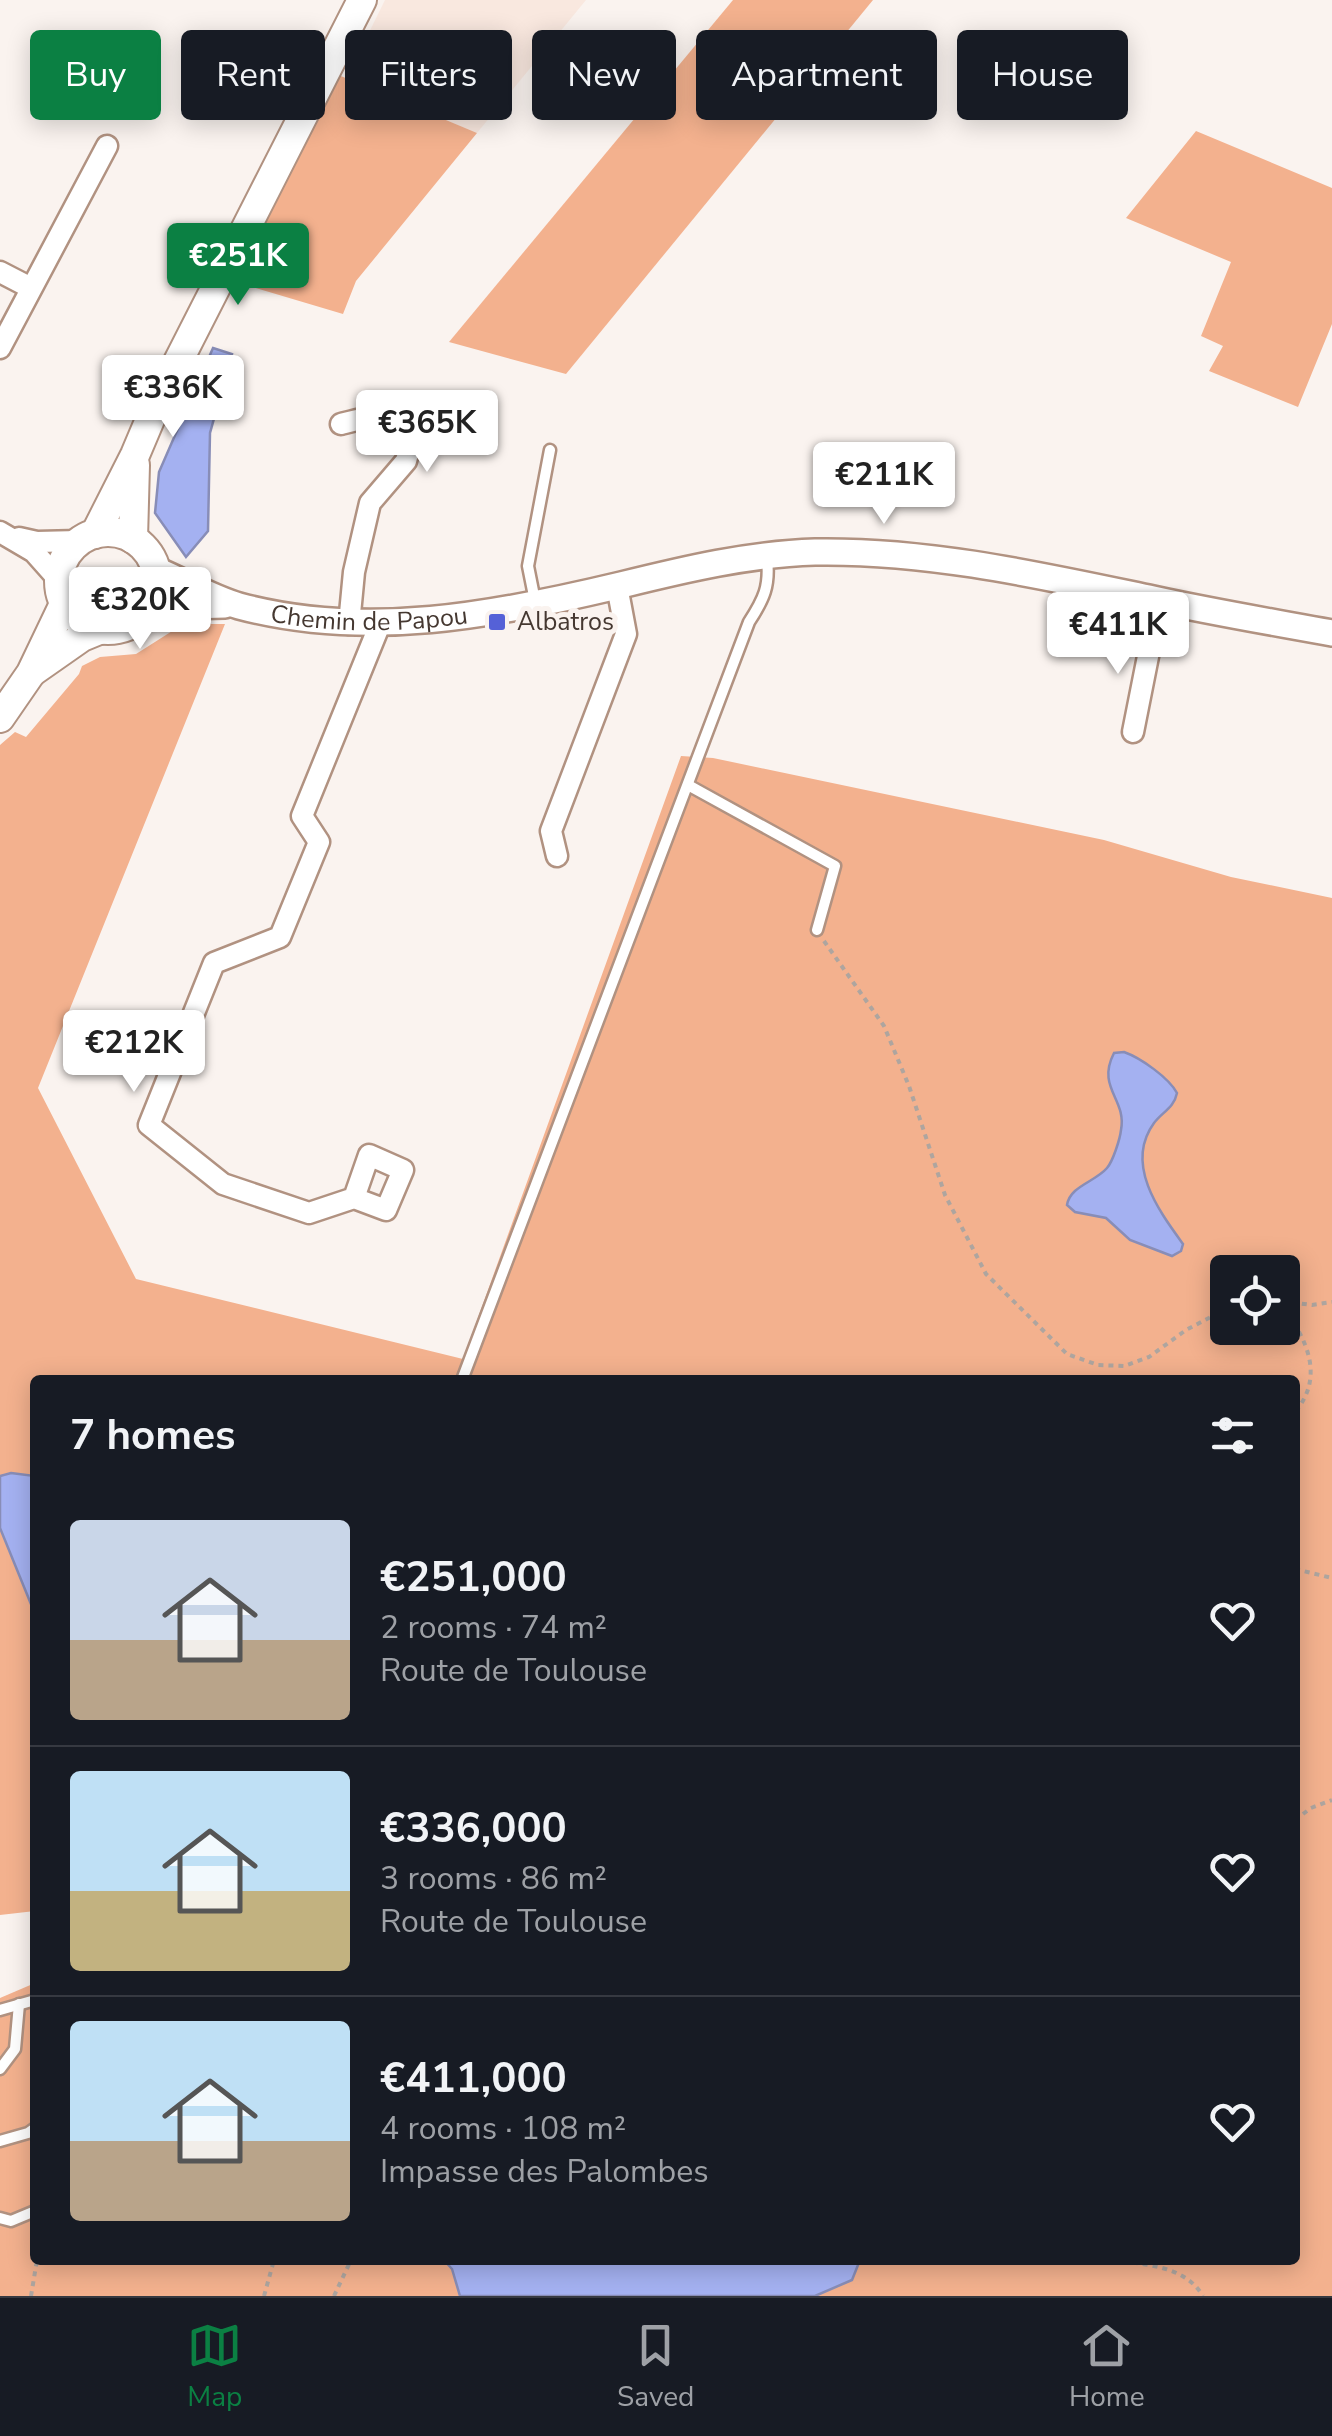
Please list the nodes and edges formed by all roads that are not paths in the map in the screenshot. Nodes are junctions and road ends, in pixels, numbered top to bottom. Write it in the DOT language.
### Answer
graph roads {
  1 [pos="362,0"];
  2 [pos="107,146"];
  3 [pos="0,272"];
  4 [pos="32,288"];
  5 [pos="0,348"];
  6 [pos="341,424"];
  7 [pos="550,450"];
  8 [pos="136,455"];
  9 [pos="4,534"];
  10 [pos="87,537"];
  11 [pos="132,539"];
  12 [pos="767,555"];
  13 [pos="156,570"];
  14 [pos="617,586"];
  15 [pos="61,592"];
  16 [pos="1159,600"];
  17 [pos="536,602"];
  18 [pos="236,605"];
  19 [pos="150,607"];
  20 [pos="349,624"];
  21 [pos="380,624"];
  22 [pos="99,630"];
  23 [pos="1332,633"];
  24 [pos="30,672"];
  25 [pos="0,718"];
  26 [pos="1133,732"];
  27 [pos="688,785"];
  28 [pos="557,856"];
  29 [pos="817,930"];
  30 [pos="354,1198"];
  31 [pos="464,1375"];
  32 [pos="30,2001"];
  33 [pos="19,2004"];
  34 [pos="0,2010"];
  35 [pos="0,2069"];
  36 [pos="30,2132"];
  37 [pos="0,2141"];
  38 [pos="30,2212"];
  39 [pos="0,2218"];
  1 -- 8 [label="main road"];
  2 -- 4 [label="street"];
  3 -- 4 [label="street"];
  4 -- 5 [label="street"];
  6 -- 20 [label="street"];
  7 -- 17 [label="lane"];
  8 -- 10 [label="main road"];
  8 -- 11 [label="main road"];
  9 -- 10 [label="street"];
  9 -- 15 [label="street"];
  10 -- 11 [label="main road"];
  10 -- 15 [label="main road"];
  11 -- 13 [label="main road"];
  12 -- 14 [label="street, Chemin de Papou"];
  12 -- 16 [label="street, Chemin de Papou"];
  12 -- 27 [label="lane"];
  13 -- 18 [label="street, Chemin de Papou"];
  13 -- 19 [label="main road"];
  14 -- 17 [label="street, Chemin de Papou"];
  14 -- 28 [label="street"];
  15 -- 22 [label="main road"];
  15 -- 24 [label="main road"];
  16 -- 23 [label="street, Chemin de Papou"];
  16 -- 26 [label="street"];
  17 -- 21 [label="street, Chemin de Papou"];
  18 -- 19 [label="street, Chemin de Papou"];
  18 -- 20 [label="street, Chemin de Papou"];
  19 -- 22 [label="main road"];
  20 -- 21 [label="street, Chemin de Papou"];
  21 -- 30 [label="street"];
  22 -- 24 [label="main road"];
  24 -- 25 [label="main road"];
  27 -- 29 [label="lane"];
  27 -- 31 [label="lane"];
  32 -- 33 [label="lane"];
  33 -- 34 [label="lane"];
  33 -- 35 [label="lane"];
  36 -- 37 [label="lane"];
  38 -- 39 [label="lane"];
}
